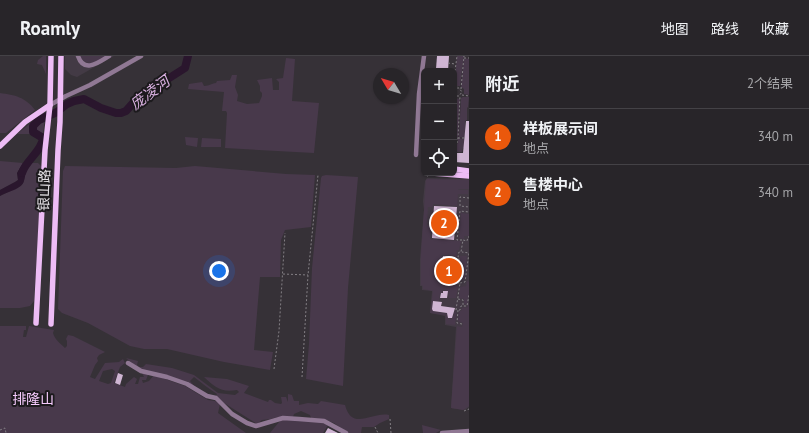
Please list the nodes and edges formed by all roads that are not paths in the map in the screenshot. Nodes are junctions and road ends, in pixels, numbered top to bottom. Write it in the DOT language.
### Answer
graph roads {
  1 [pos="51,56"];
  2 [pos="61,56"];
  3 [pos="78,56"];
  4 [pos="109,56"];
  5 [pos="141,56"];
  6 [pos="424,56"];
  7 [pos="60,99"];
  8 [pos="49,108"];
  9 [pos="0,146"];
  10 [pos="416,155"];
  11 [pos="457,169"];
  12 [pos="469,171"];
  13 [pos="457,175"];
  14 [pos="469,176"];
  15 [pos="36,323"];
  16 [pos="51,324"];
  17 [pos="128,364"];
  18 [pos="469,431"];
  19 [pos="346,433"];
  20 [pos="442,433"];
  1 -- 8 [label="main road, 银山路"];
  2 -- 7 [label="main road, 银山路"];
  3 -- 4 [label="street"];
  5 -- 7 [label="street"];
  6 -- 10 [label="street"];
  7 -- 8 [label="street"];
  7 -- 16 [label="main road, 银山路"];
  8 -- 9 [label="main road"];
  8 -- 15 [label="main road, 银山路"];
  11 -- 12 [label="main road"];
  13 -- 14 [label="main road"];
  17 -- 19 [label="street"];
  18 -- 20 [label="street"];
}
